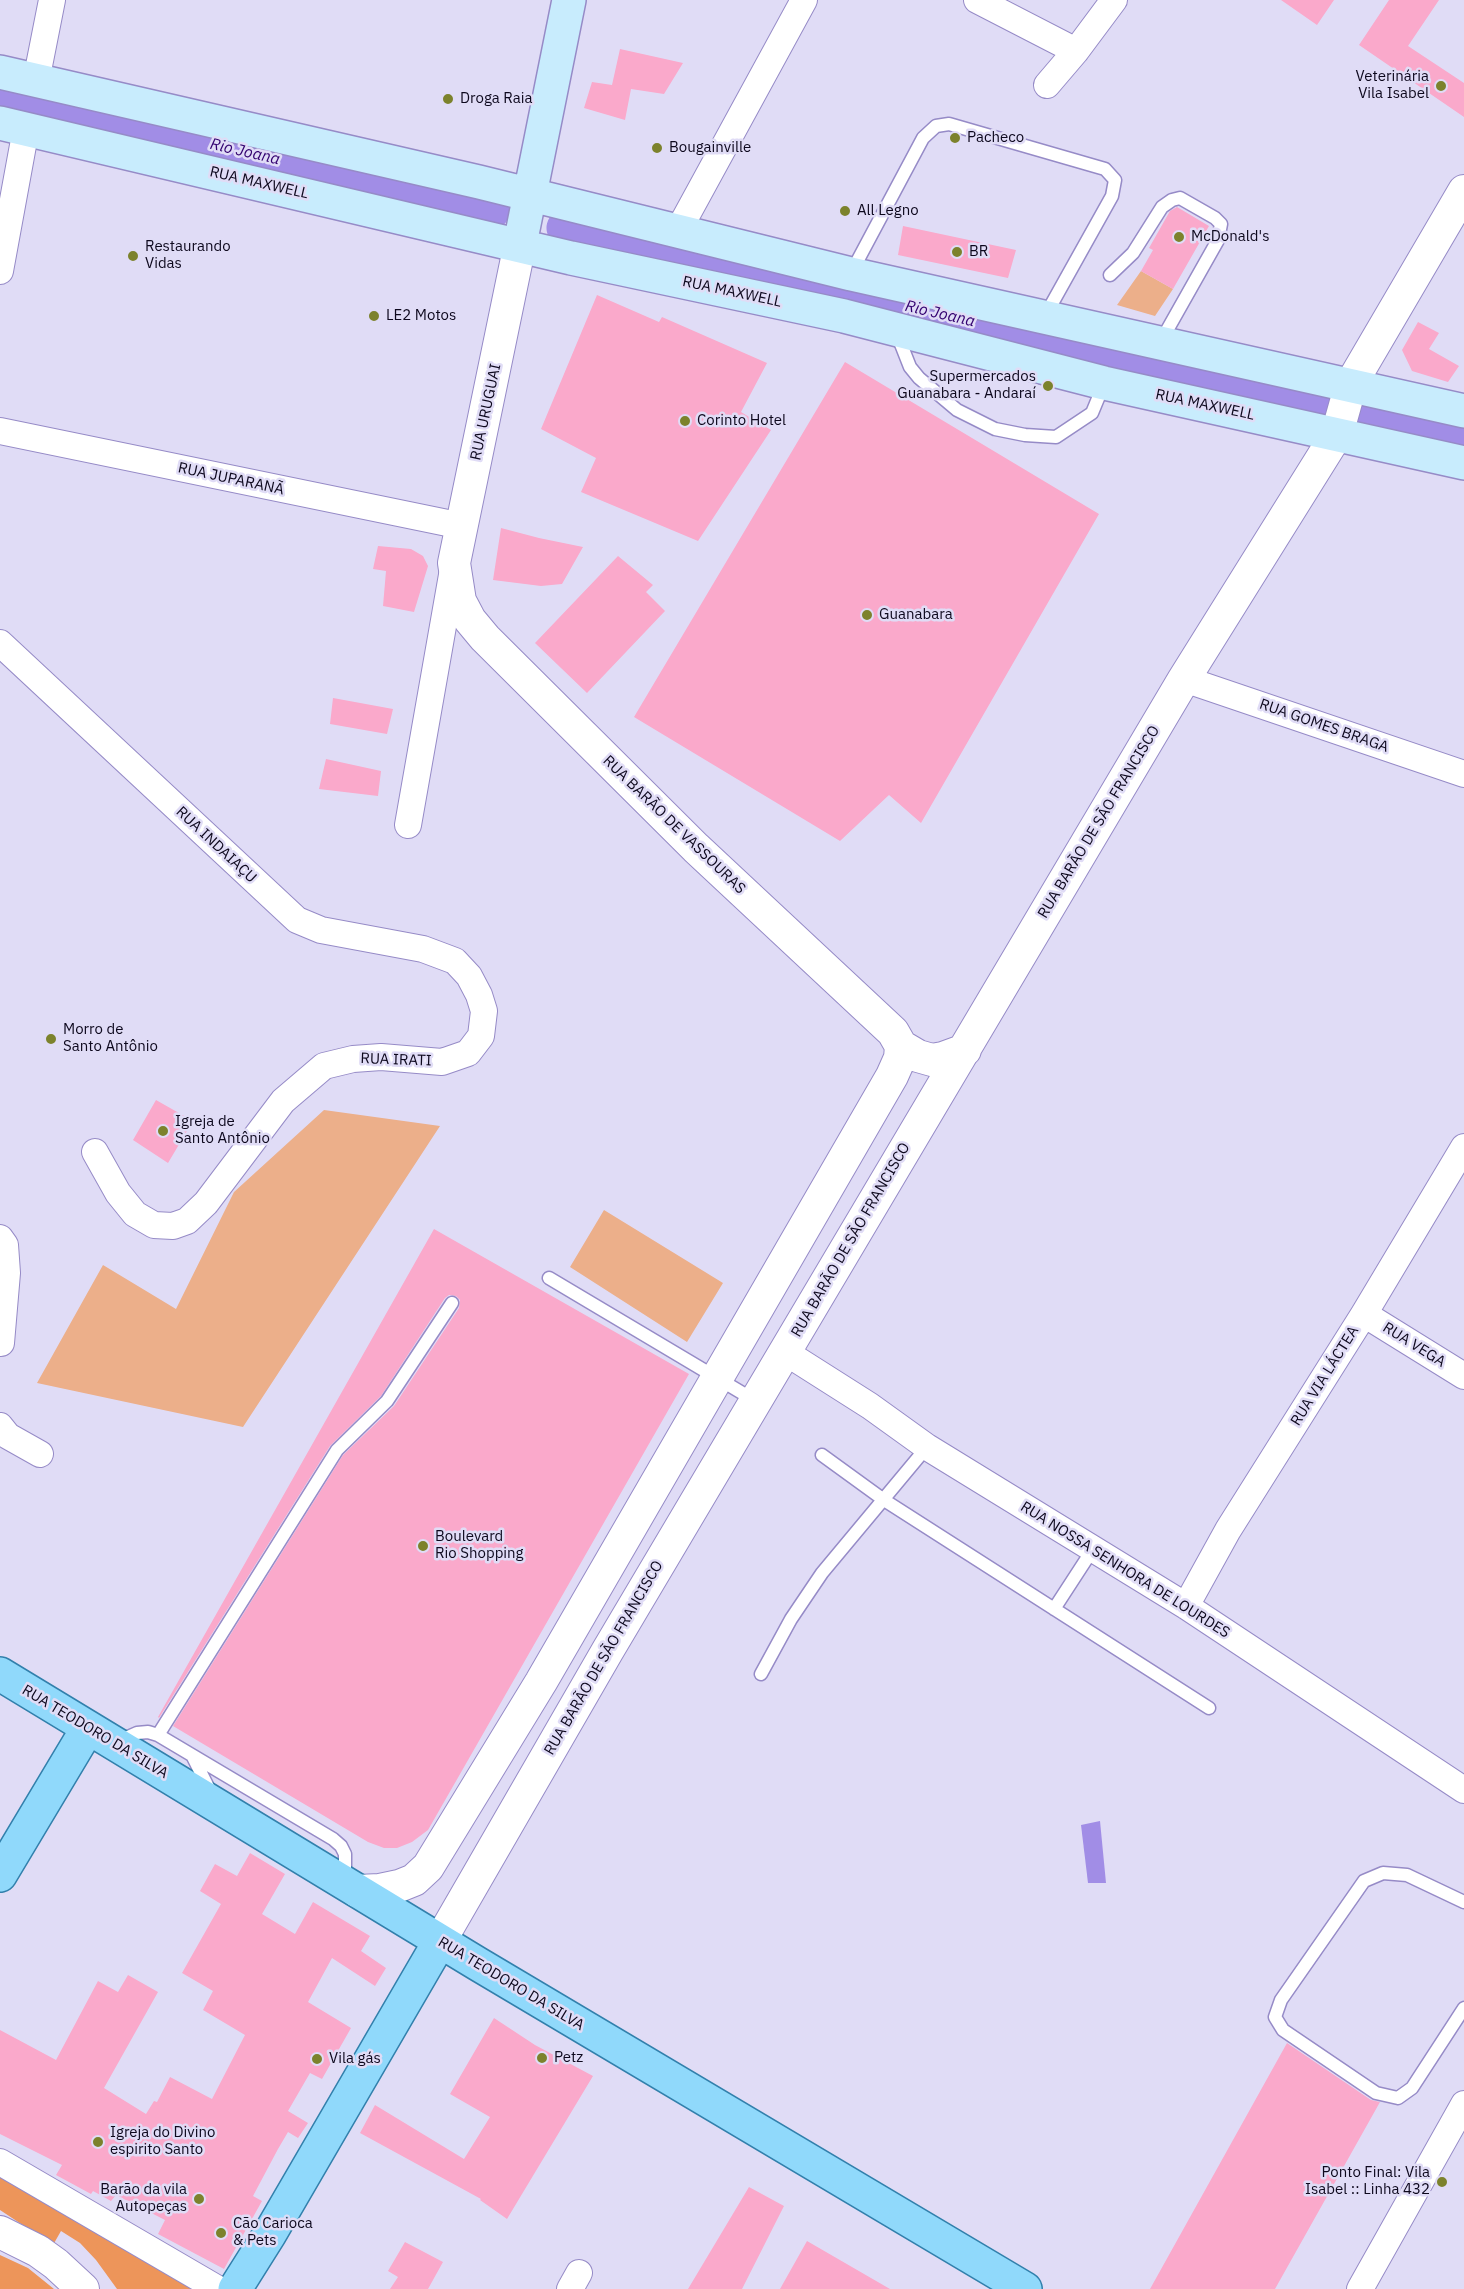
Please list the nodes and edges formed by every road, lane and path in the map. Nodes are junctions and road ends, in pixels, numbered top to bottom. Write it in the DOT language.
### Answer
graph roads {
  1 [pos="52,0"];
  2 [pos="569,0"];
  3 [pos="804,0"];
  4 [pos="977,0"];
  5 [pos="1113,0"];
  6 [pos="1076,51"];
  7 [pos="0,72"];
  8 [pos="36,81"];
  9 [pos="1047,85"];
  10 [pos="13,126"];
  11 [pos="1464,191"];
  12 [pos="530,195"];
  13 [pos="678,231"];
  14 [pos="520,244"];
  15 [pos="0,271"];
  16 [pos="851,274"];
  17 [pos="1110,275"];
  18 [pos="1044,317"];
  19 [pos="896,330"];
  20 [pos="1160,342"];
  21 [pos="1104,383"];
  22 [pos="1351,384"];
  23 [pos="1464,411"];
  24 [pos="0,430"];
  25 [pos="1337,434"];
  26 [pos="1464,463"];
  27 [pos="462,526"];
  28 [pos="454,563"];
  29 [pos="0,643"];
  30 [pos="1184,679"];
  31 [pos="1464,774"];
  32 [pos="408,825"];
  33 [pos="469,976"];
  34 [pos="901,1046"];
  35 [pos="965,1050"];
  36 [pos="892,1076"];
  37 [pos="935,1098"];
  38 [pos="1464,1147"];
  39 [pos="95,1152"];
  40 [pos="0,1238"];
  41 [pos="775,1277"];
  42 [pos="549,1278"];
  43 [pos="452,1302"];
  44 [pos="1364,1314"];
  45 [pos="0,1344"];
  46 [pos="785,1352"];
  47 [pos="1464,1376"];
  48 [pos="717,1377"];
  49 [pos="756,1401"];
  50 [pos="0,1426"];
  51 [pos="927,1447"];
  52 [pos="40,1454"];
  53 [pos="822,1455"];
  54 [pos="884,1500"];
  55 [pos="1093,1549"];
  56 [pos="1186,1606"];
  57 [pos="1054,1609"];
  58 [pos="0,1674"];
  59 [pos="761,1674"];
  60 [pos="1209,1708"];
  61 [pos="100,1735"];
  62 [pos="158,1735"];
  63 [pos="192,1755"];
  64 [pos="1464,1790"];
  65 [pos="218,1807"];
  66 [pos="0,1875"];
  67 [pos="351,1887"];
  68 [pos="1464,1902"];
  69 [pos="440,1941"];
  70 [pos="1464,2008"];
  71 [pos="1464,2104"];
  72 [pos="0,2162"];
  73 [pos="0,2232"];
  74 [pos="83,2289"];
  75 [pos="218,2289"];
  76 [pos="235,2289"];
  77 [pos="1025,2289"];
  78 [pos="1360,2289"];
  1 -- 8 [label="street"];
  2 -- 12 [label="main road, RUA URUGUAI"];
  3 -- 13 [label="street"];
  4 -- 6 [label="street"];
  5 -- 6 [label="street"];
  6 -- 9 [label="street"];
  7 -- 8 [label="main road"];
  8 -- 12 [label="main road"];
  10 -- 14 [label="main road, RUA MAXWELL"];
  10 -- 15 [label="street"];
  11 -- 22 [label="street, RUA BARÃO DE SÃO FRANCISCO"];
  12 -- 13 [label="main road"];
  12 -- 14 [label="main road, RUA URUGUAI"];
  13 -- 16 [label="main road"];
  14 -- 19 [label="main road, RUA MAXWELL"];
  14 -- 27 [label="street, RUA URUGUAI"];
  16 -- 18 [label="main road"];
  16 -- 18 [label="lane"];
  17 -- 20 [label="lane"];
  18 -- 20 [label="main road"];
  19 -- 21 [label="main road, RUA MAXWELL"];
  19 -- 21 [label="lane"];
  20 -- 22 [label="main road"];
  21 -- 25 [label="main road, RUA MAXWELL"];
  22 -- 23 [label="main road"];
  22 -- 25 [label="street, RUA BARÃO DE SÃO FRANCISCO"];
  24 -- 27 [label="street, RUA JUPARANÃ"];
  25 -- 26 [label="main road, RUA MAXWELL"];
  25 -- 30 [label="street, RUA BARÃO DE SÃO FRANCISCO"];
  27 -- 28 [label="street, RUA URUGUAI"];
  28 -- 32 [label="street, RUA URUGUAI"];
  28 -- 34 [label="street, RUA BARÃO DE VASSOURAS"];
  29 -- 33 [label="street, RUA INDAIAÇU"];
  30 -- 31 [label="street, RUA GOMES BRAGA"];
  30 -- 35 [label="street, RUA BARÃO DE SÃO FRANCISCO"];
  33 -- 39 [label="street, RUA IRATI"];
  34 -- 35 [label="street"];
  34 -- 36 [label="street"];
  35 -- 37 [label="street, RUA BARÃO DE SÃO FRANCISCO"];
  36 -- 37 [label="street"];
  36 -- 41 [label="street"];
  37 -- 46 [label="street, RUA BARÃO DE SÃO FRANCISCO"];
  38 -- 44 [label="street, RUA VIA LÁCTEA"];
  40 -- 45 [label="street"];
  41 -- 46 [label="street"];
  41 -- 48 [label="street"];
  42 -- 48 [label="lane"];
  43 -- 62 [label="lane"];
  44 -- 47 [label="street, RUA VEGA"];
  44 -- 56 [label="street, RUA VIA LÁCTEA"];
  46 -- 49 [label="street, RUA BARÃO DE SÃO FRANCISCO"];
  46 -- 51 [label="street, RUA NOSSA SENHORA DE LOURDES"];
  48 -- 49 [label="lane"];
  48 -- 67 [label="street"];
  49 -- 69 [label="street, RUA BARÃO DE SÃO FRANCISCO"];
  50 -- 52 [label="street"];
  51 -- 54 [label="lane"];
  51 -- 55 [label="street, RUA NOSSA SENHORA DE LOURDES"];
  53 -- 54 [label="lane"];
  54 -- 57 [label="lane"];
  54 -- 59 [label="lane"];
  55 -- 56 [label="street, RUA NOSSA SENHORA DE LOURDES"];
  55 -- 57 [label="lane"];
  56 -- 64 [label="street, RUA NOSSA SENHORA DE LOURDES"];
  57 -- 60 [label="lane"];
  58 -- 61 [label="main road, RUA TEODORO DA SILVA"];
  61 -- 62 [label="lane"];
  61 -- 65 [label="main road, RUA TEODORO DA SILVA"];
  61 -- 66 [label="main road"];
  62 -- 63 [label="lane"];
  63 -- 65 [label="lane"];
  63 -- 67 [label="lane"];
  65 -- 67 [label="main road, RUA TEODORO DA SILVA"];
  67 -- 69 [label="main road, RUA TEODORO DA SILVA"];
  68 -- 70 [label="lane"];
  69 -- 76 [label="main road, RUA BARÃO DE SÃO FRANCISCO"];
  69 -- 77 [label="main road, RUA TEODORO DA SILVA"];
  71 -- 78 [label="street"];
  72 -- 75 [label="street"];
  73 -- 74 [label="street"];
}
